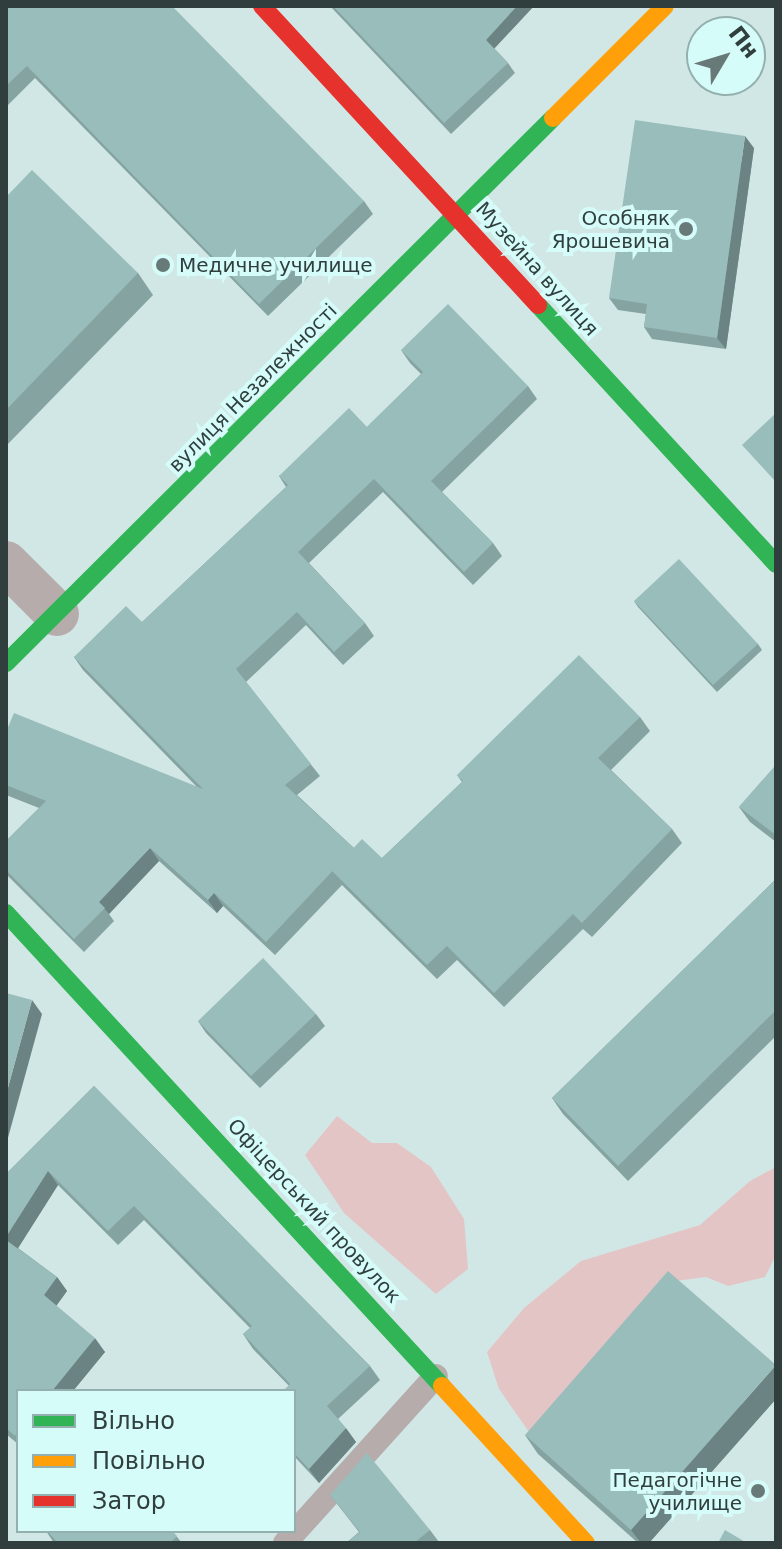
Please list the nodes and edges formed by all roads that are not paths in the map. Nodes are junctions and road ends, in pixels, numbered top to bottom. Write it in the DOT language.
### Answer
graph roads {
  1 [pos="262,6"];
  2 [pos="665,6"];
  3 [pos="458,215"];
  4 [pos="6,563"];
  5 [pos="776,564"];
  6 [pos="57,614"];
  7 [pos="6,663"];
  8 [pos="6,913"];
  9 [pos="436,1376"];
  10 [pos="296,1531"];
  11 [pos="586,1543"];
  1 -- 3 [label="street, Музейна вулиця"];
  2 -- 3 [label="street, вулиця Незалежності"];
  3 -- 5 [label="street, Музейна вулиця"];
  3 -- 6 [label="street, вулиця Незалежності"];
  4 -- 6 [label="street"];
  6 -- 7 [label="street, вулиця Незалежності"];
  8 -- 9 [label="street, Офіцерський провулок"];
  9 -- 10 [label="lane"];
  9 -- 11 [label="street, Офіцерський провулок"];
}
